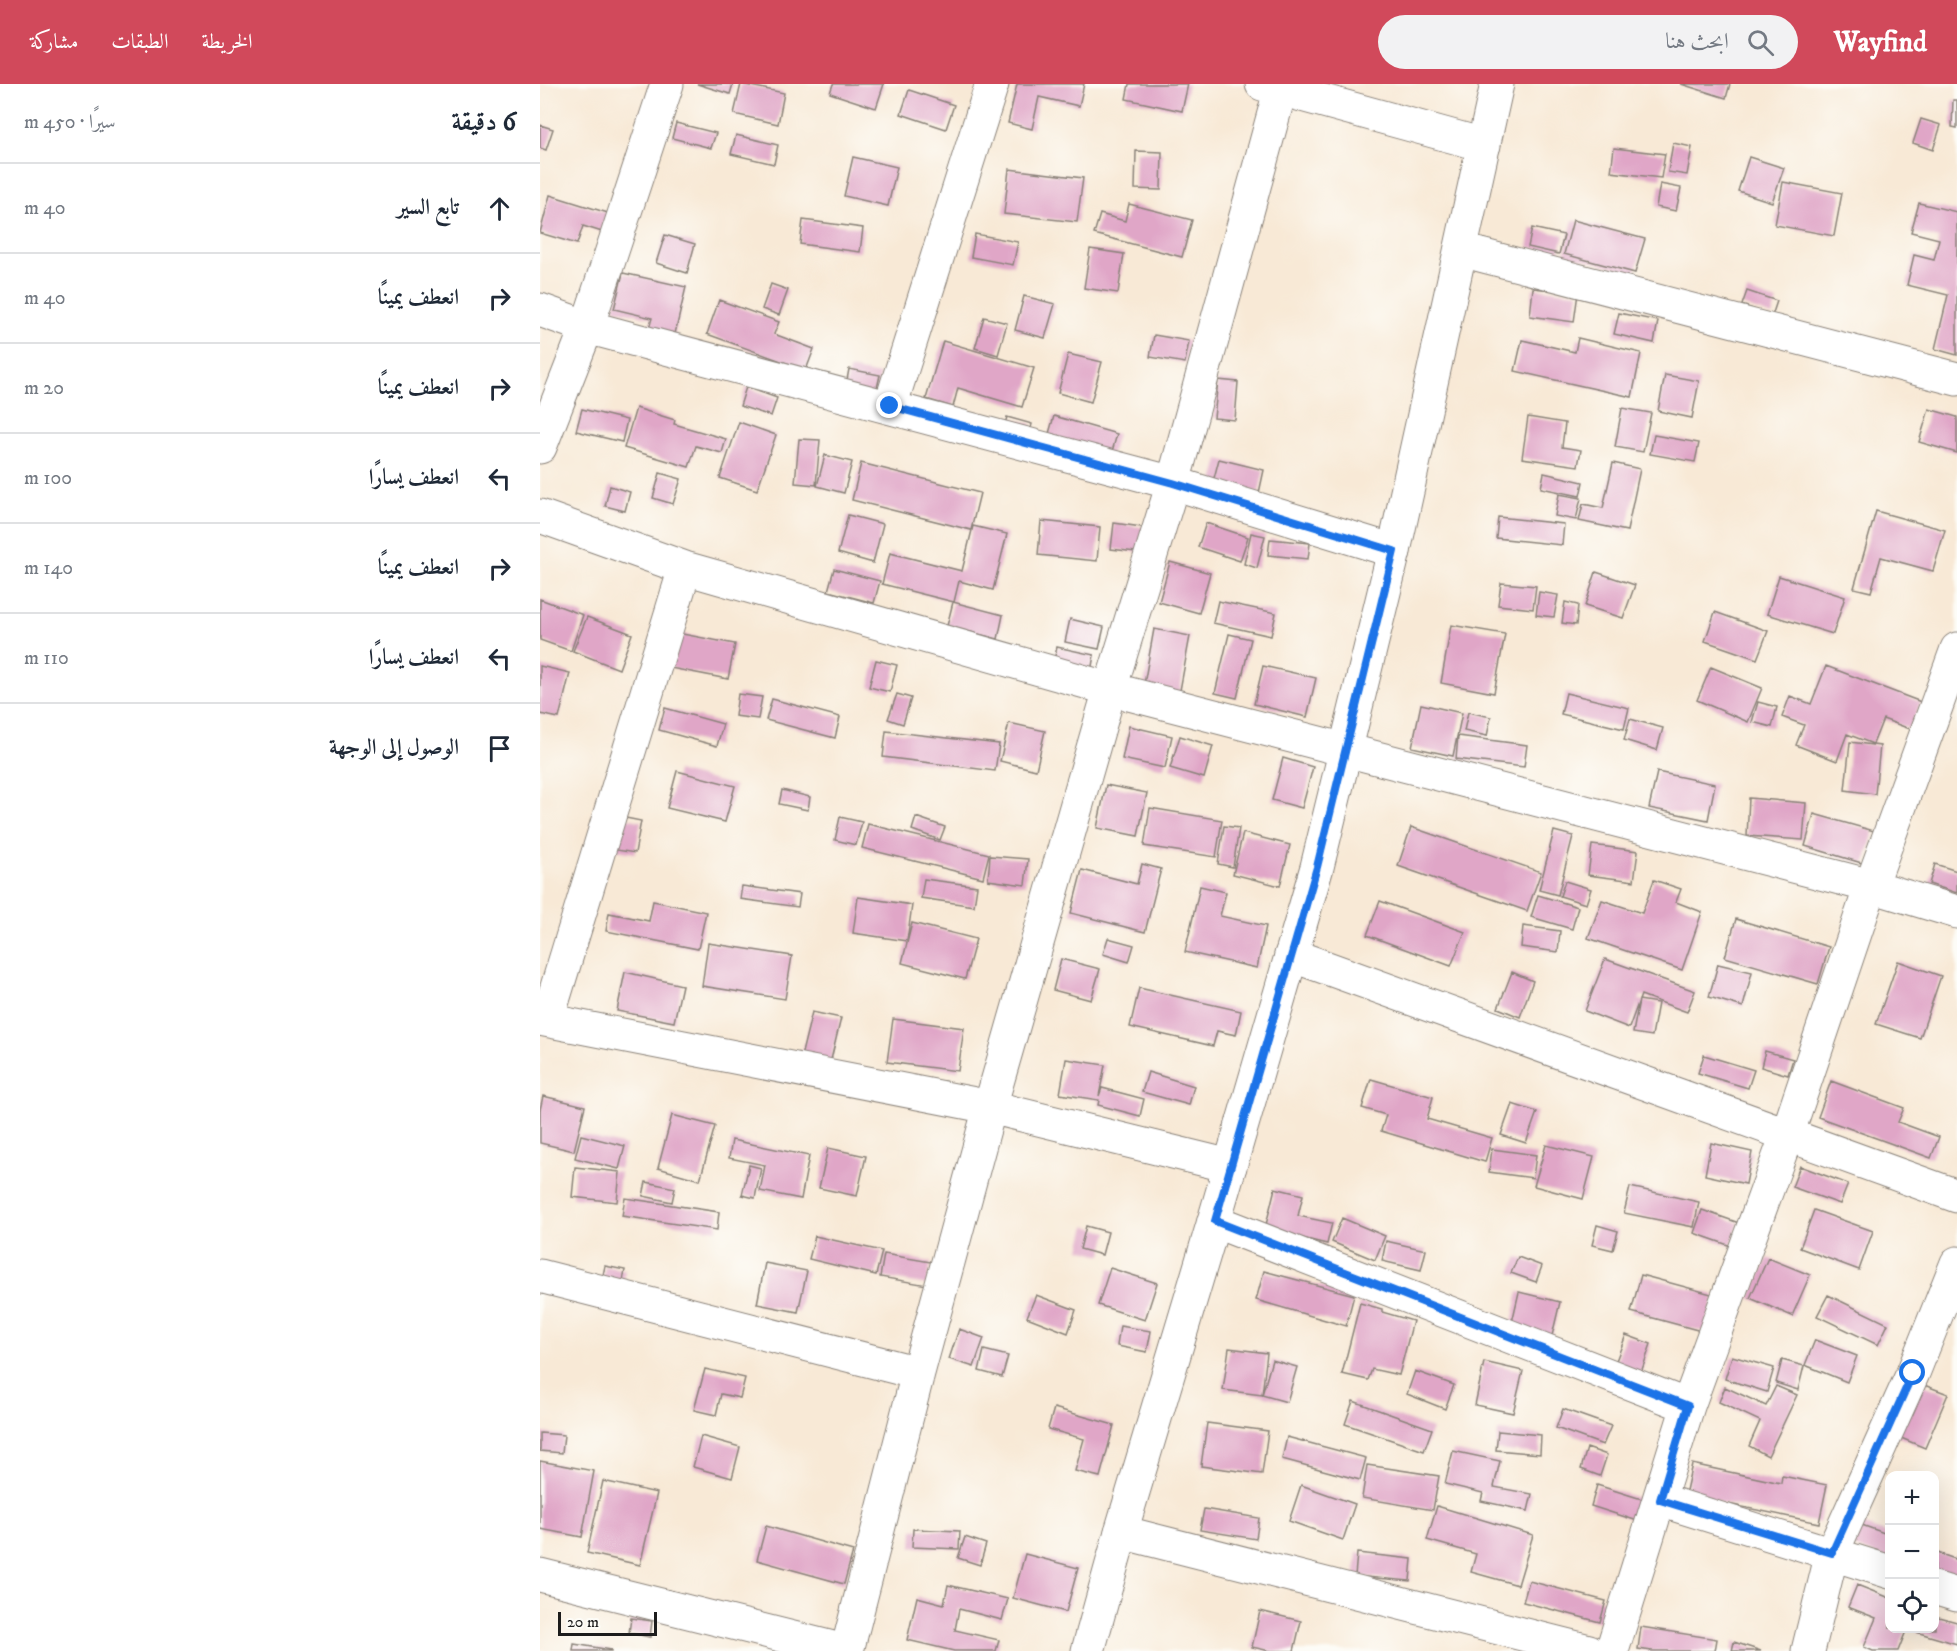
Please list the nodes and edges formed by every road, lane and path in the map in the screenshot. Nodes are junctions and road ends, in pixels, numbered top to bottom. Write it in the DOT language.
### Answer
graph roads {
  1 [pos="667,84"];
  2 [pos="992,84"];
  3 [pos="1497,84"];
  4 [pos="1275,85"];
  5 [pos="1484,145"];
  6 [pos="1461,250"];
  7 [pos="540,310"];
  8 [pos="587,327"];
  9 [pos="1957,379"];
  10 [pos="890,406"];
  11 [pos="540,447"];
  12 [pos="1173,483"];
  13 [pos="540,516"];
  14 [pos="1394,551"];
  15 [pos="686,568"];
  16 [pos="1957,650"];
  17 [pos="1110,689"];
  18 [pos="1345,751"];
  19 [pos="1871,886"];
  20 [pos="1957,912"];
  21 [pos="1291,955"];
  22 [pos="543,1020"];
  23 [pos="990,1107"];
  24 [pos="1787,1135"];
  25 [pos="1230,1166"];
  26 [pos="1957,1196"];
  27 [pos="1215,1221"];
  28 [pos="1957,1263"];
  29 [pos="540,1276"];
  30 [pos="918,1373"];
  31 [pos="1688,1406"];
  32 [pos="1660,1500"];
  33 [pos="1121,1532"];
  34 [pos="1832,1553"];
  35 [pos="1885,1570"];
  36 [pos="540,1575"];
  37 [pos="1939,1589"];
  38 [pos="1957,1595"];
  39 [pos="846,1651"];
  40 [pos="1088,1651"];
  41 [pos="1589,1651"];
  42 [pos="1612,1651"];
  43 [pos="1808,1651"];
  1 -- 8 [label="street"];
  2 -- 10 [label="street"];
  3 -- 5 [label="street"];
  4 -- 5 [label="street"];
  4 -- 12 [label="street"];
  5 -- 6 [label="street"];
  6 -- 9 [label="street"];
  6 -- 14 [label="street"];
  7 -- 8 [label="street"];
  8 -- 10 [label="street"];
  8 -- 11 [label="street"];
  10 -- 12 [label="street"];
  12 -- 14 [label="street"];
  12 -- 17 [label="street"];
  13 -- 15 [label="street"];
  14 -- 18 [label="street"];
  15 -- 17 [label="street"];
  15 -- 22 [label="street"];
  16 -- 19 [label="street"];
  17 -- 18 [label="street"];
  17 -- 23 [label="street"];
  18 -- 19 [label="street"];
  18 -- 21 [label="street"];
  19 -- 20 [label="street"];
  19 -- 24 [label="street"];
  21 -- 24 [label="street"];
  21 -- 25 [label="street"];
  22 -- 23 [label="street"];
  23 -- 25 [label="street"];
  23 -- 30 [label="street"];
  24 -- 26 [label="street"];
  24 -- 31 [label="street"];
  25 -- 27 [label="street"];
  27 -- 31 [label="street"];
  27 -- 33 [label="street"];
  28 -- 34 [label="street"];
  29 -- 30 [label="street"];
  30 -- 39 [label="street"];
  31 -- 32 [label="street"];
  32 -- 34 [label="street"];
  32 -- 42 [label="street"];
  33 -- 40 [label="street"];
  33 -- 41 [label="street"];
  34 -- 35 [label="street"];
  34 -- 43 [label="street"];
  36 -- 39 [label="street"];
  37 -- 38 [label="street"];
}
